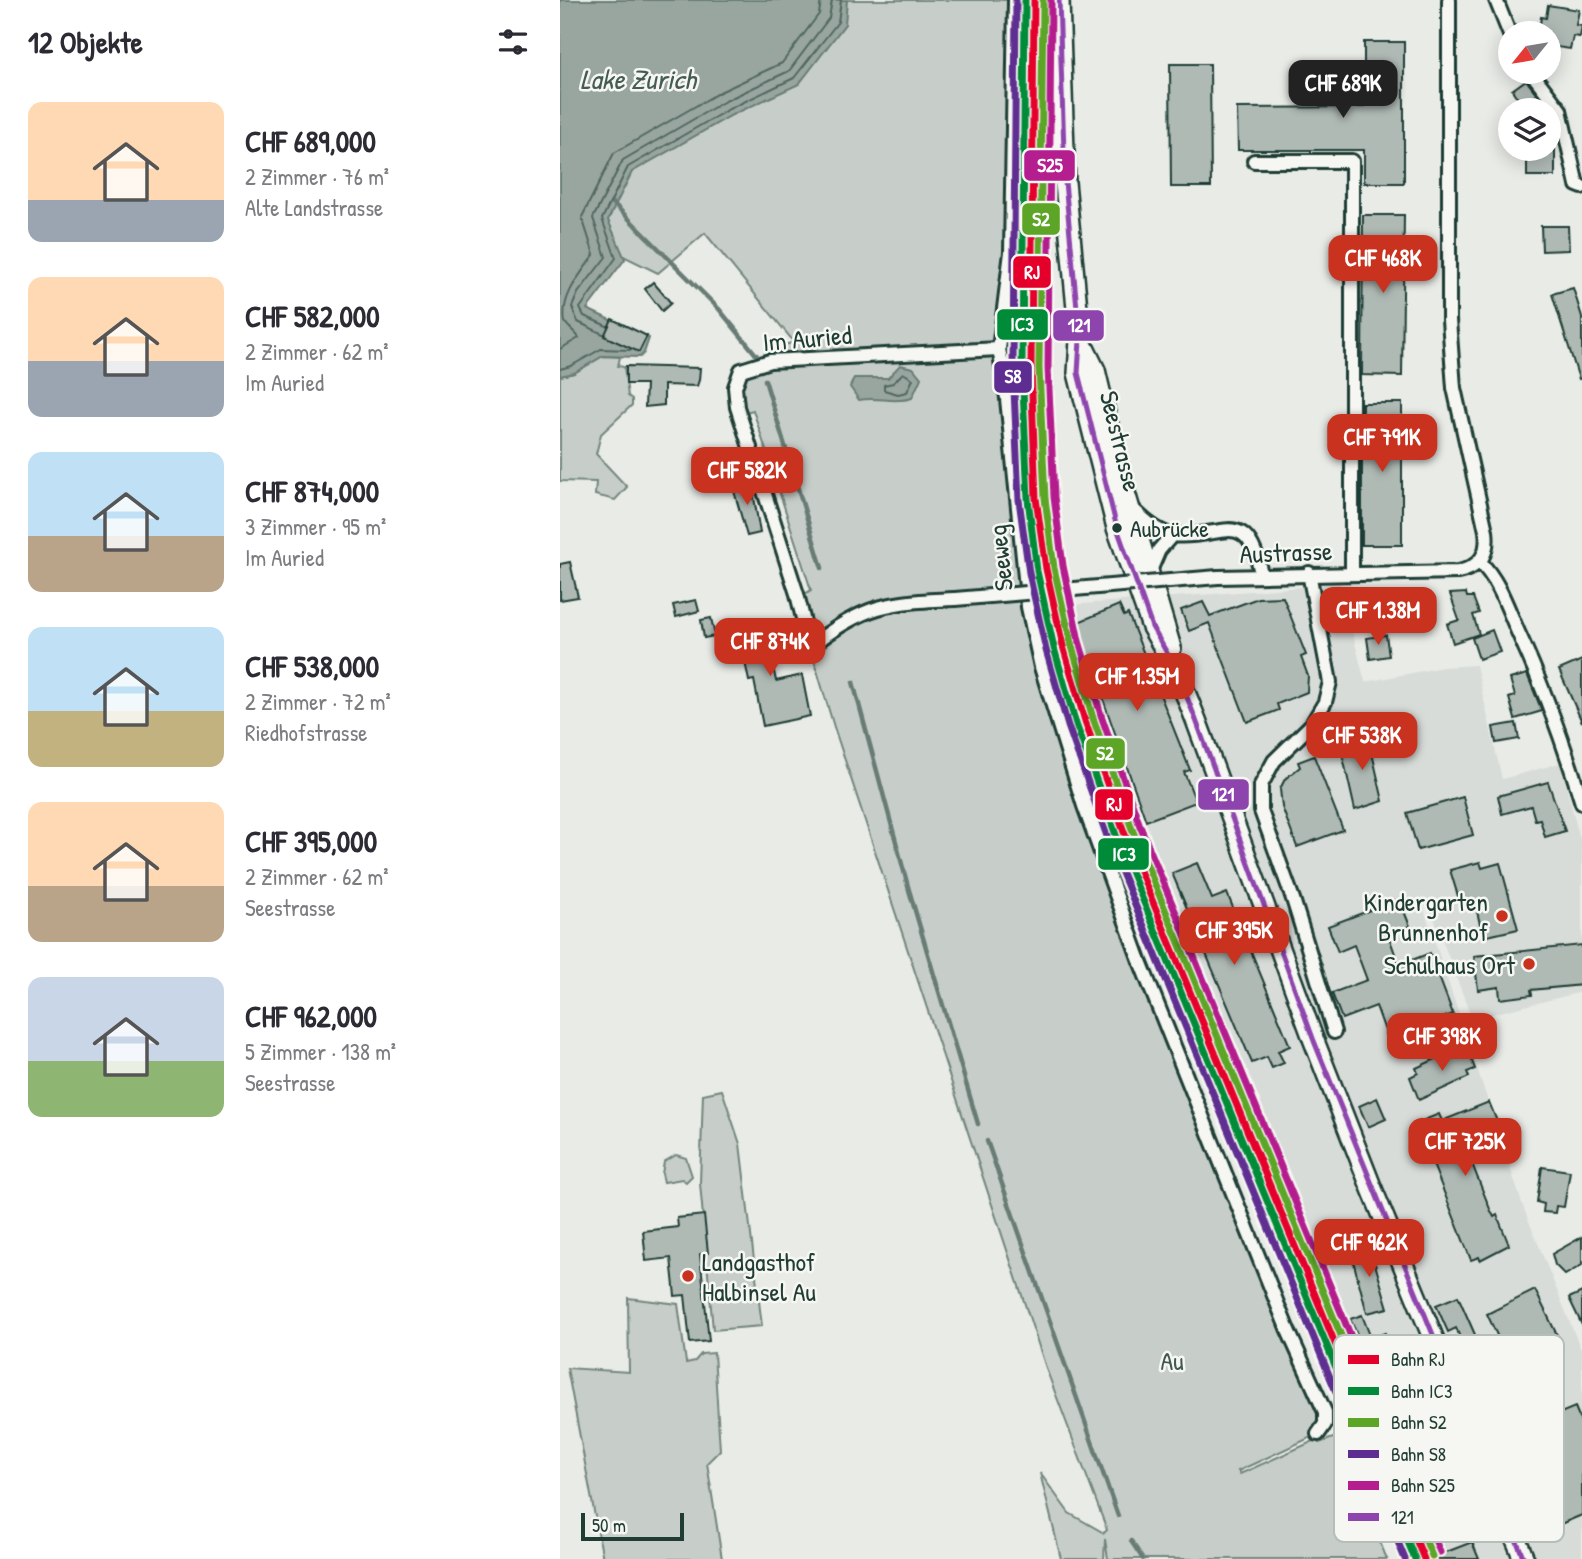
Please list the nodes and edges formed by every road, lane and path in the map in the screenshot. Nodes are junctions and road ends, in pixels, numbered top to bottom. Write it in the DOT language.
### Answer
graph roads {
  1 [pos="1015,0"];
  2 [pos="1059,0"];
  3 [pos="1449,0"];
  4 [pos="1496,0"];
  5 [pos="1504,21"];
  6 [pos="1540,84"];
  7 [pos="1254,161"];
  8 [pos="1579,186"];
  9 [pos="1080,340"];
  10 [pos="999,349"];
  11 [pos="1128,504"];
  12 [pos="1172,535"];
  13 [pos="1480,562"];
  14 [pos="1309,573"];
  15 [pos="1352,573"];
  16 [pos="1261,574"];
  17 [pos="1149,575"];
  18 [pos="810,646"];
  19 [pos="1175,667"];
  20 [pos="1582,803"];
  21 [pos="1334,1032"];
  22 [pos="1433,1335"];
  23 [pos="1318,1434"];
  24 [pos="1517,1542"];
  25 [pos="1524,1559"];
  1 -- 10 [label="street, Seeweg"];
  2 -- 9 [label="main road, Seestrasse"];
  3 -- 13 [label="street"];
  4 -- 5 [label="street"];
  6 -- 8 [label="street"];
  7 -- 15 [label="street"];
  9 -- 11 [label="main road, Seestrasse"];
  9 -- 19 [label="main road, Seestrasse"];
  10 -- 18 [label="street, Im Auried"];
  10 -- 23 [label="street, Seeweg"];
  11 -- 12 [label="street"];
  11 -- 17 [label="main road, Seestrasse"];
  12 -- 16 [label="street"];
  12 -- 17 [label="street"];
  13 -- 15 [label="street, Austrasse"];
  13 -- 20 [label="street"];
  14 -- 15 [label="street, Austrasse"];
  14 -- 16 [label="street, Austrasse"];
  14 -- 21 [label="street"];
  16 -- 18 [label="street, Austrasse, bridge"];
  17 -- 19 [label="main road, Seestrasse"];
  19 -- 22 [label="main road, Seestrasse"];
  24 -- 25 [label="main road, Seestrasse"];
}
